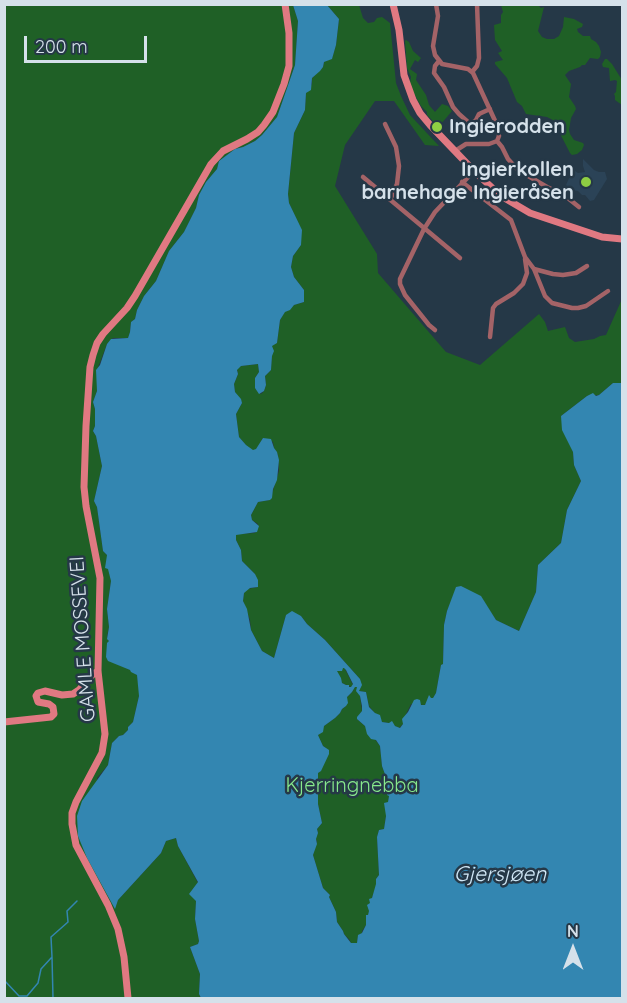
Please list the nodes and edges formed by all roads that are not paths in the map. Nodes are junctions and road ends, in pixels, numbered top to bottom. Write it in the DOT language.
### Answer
graph roads {
  1 [pos="285,4"];
  2 [pos="393,4"];
  3 [pos="436,4"];
  4 [pos="477,4"];
  5 [pos="439,61"];
  6 [pos="472,72"];
  7 [pos="490,109"];
  8 [pos="385,124"];
  9 [pos="497,141"];
  10 [pos="455,151"];
  11 [pos="474,171"];
  12 [pos="363,177"];
  13 [pos="462,182"];
  14 [pos="390,200"];
  15 [pos="579,207"];
  16 [pos="424,229"];
  17 [pos="622,239"];
  18 [pos="525,257"];
  19 [pos="460,258"];
  20 [pos="587,266"];
  21 [pos="534,269"];
  22 [pos="608,291"];
  23 [pos="429,325"];
  24 [pos="435,330"];
  25 [pos="425,332"];
  26 [pos="490,337"];
  27 [pos="98,671"];
  28 [pos="4,722"];
  29 [pos="128,999"];
  1 -- 27 [label="main road, GAMLE MOSSEVEI"];
  2 -- 10 [label="main road"];
  3 -- 5 [label="street"];
  4 -- 6 [label="street"];
  5 -- 6 [label="street"];
  5 -- 7 [label="street"];
  6 -- 7 [label="street"];
  7 -- 9 [label="street"];
  8 -- 14 [label="street"];
  9 -- 10 [label="street"];
  9 -- 15 [label="street"];
  10 -- 11 [label="main road"];
  11 -- 13 [label="street"];
  11 -- 17 [label="main road"];
  12 -- 14 [label="street"];
  13 -- 16 [label="street"];
  13 -- 18 [label="street"];
  14 -- 16 [label="street"];
  16 -- 19 [label="street"];
  16 -- 23 [label="street"];
  18 -- 21 [label="street"];
  18 -- 26 [label="street"];
  20 -- 21 [label="street"];
  21 -- 22 [label="street"];
  23 -- 24 [label="street"];
  23 -- 25 [label="street"];
  27 -- 28 [label="main road"];
  27 -- 29 [label="main road, GAMLE MOSSEVEI"];
}
